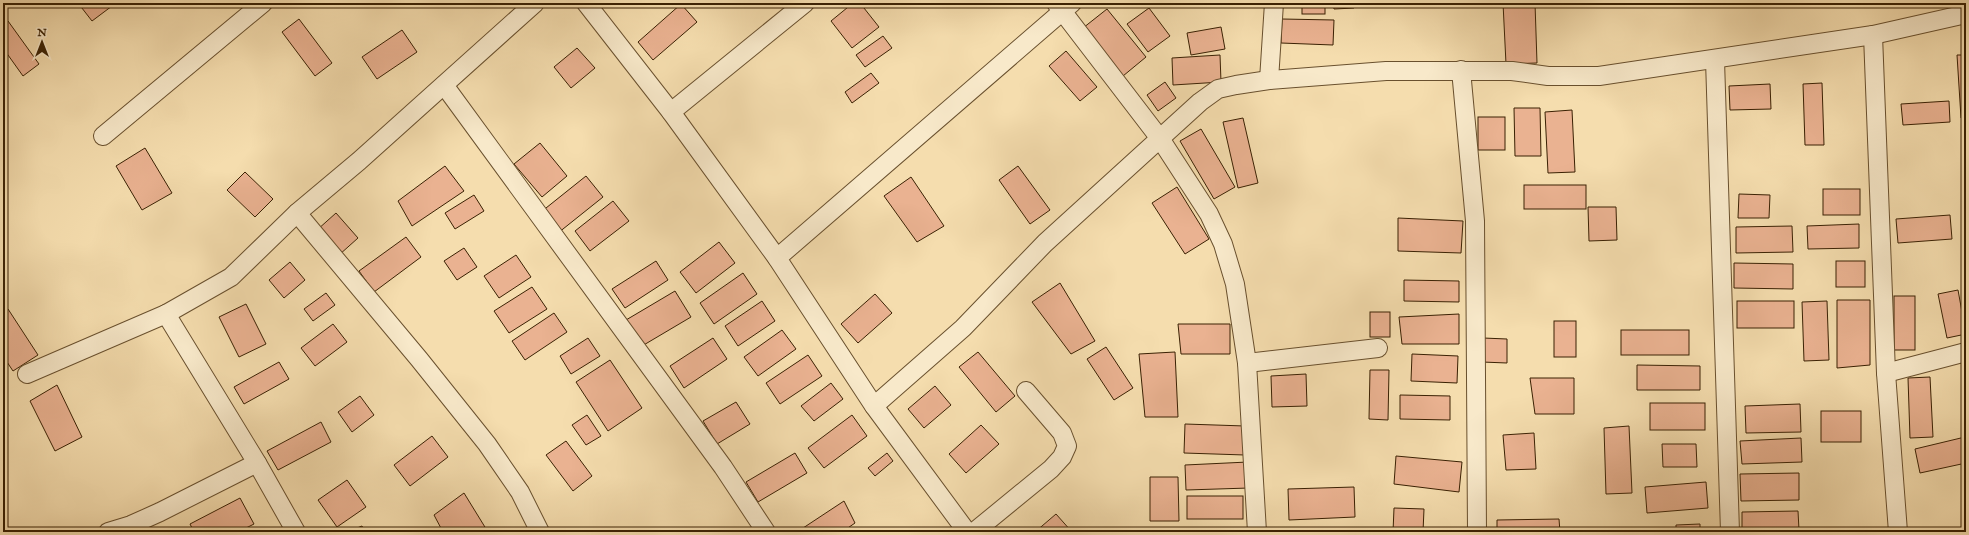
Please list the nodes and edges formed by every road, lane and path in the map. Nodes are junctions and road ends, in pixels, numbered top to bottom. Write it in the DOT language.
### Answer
graph roads {
  1 [pos="263,3"];
  2 [pos="535,3"];
  3 [pos="586,3"];
  4 [pos="804,3"];
  5 [pos="1274,3"];
  6 [pos="1063,6"];
  7 [pos="1966,14"];
  8 [pos="1873,35"];
  9 [pos="1715,60"];
  10 [pos="1461,70"];
  11 [pos="1269,80"];
  12 [pos="444,85"];
  13 [pos="671,112"];
  14 [pos="103,136"];
  15 [pos="1161,140"];
  16 [pos="297,213"];
  17 [pos="777,258"];
  18 [pos="166,314"];
  19 [pos="1378,348"];
  20 [pos="1966,352"];
  21 [pos="1247,363"];
  22 [pos="1886,373"];
  23 [pos="27,374"];
  24 [pos="1026,391"];
  25 [pos="874,406"];
  26 [pos="257,463"];
  27 [pos="108,532"];
  28 [pos="296,532"];
  29 [pos="540,532"];
  30 [pos="766,532"];
  31 [pos="967,532"];
  32 [pos="974,532"];
  33 [pos="1257,532"];
  34 [pos="1477,532"];
  35 [pos="1730,532"];
  36 [pos="1898,532"];
  1 -- 14 [label="street"];
  2 -- 12 [label="street"];
  3 -- 13 [label="street"];
  4 -- 13 [label="street"];
  5 -- 11 [label="street"];
  6 -- 15 [label="street"];
  6 -- 17 [label="street"];
  7 -- 8 [label="street"];
  8 -- 9 [label="street"];
  8 -- 22 [label="street"];
  9 -- 10 [label="street"];
  9 -- 35 [label="street"];
  10 -- 11 [label="street"];
  10 -- 34 [label="street"];
  11 -- 15 [label="street"];
  12 -- 16 [label="street"];
  12 -- 30 [label="street"];
  13 -- 17 [label="street"];
  15 -- 21 [label="street"];
  15 -- 25 [label="street"];
  16 -- 18 [label="street"];
  16 -- 29 [label="street"];
  17 -- 25 [label="street"];
  18 -- 23 [label="street"];
  18 -- 26 [label="street"];
  19 -- 21 [label="street"];
  20 -- 22 [label="street"];
  21 -- 33 [label="street"];
  22 -- 36 [label="street"];
  24 -- 32 [label="street"];
  25 -- 31 [label="street"];
  26 -- 27 [label="street"];
  26 -- 28 [label="street"];
}
